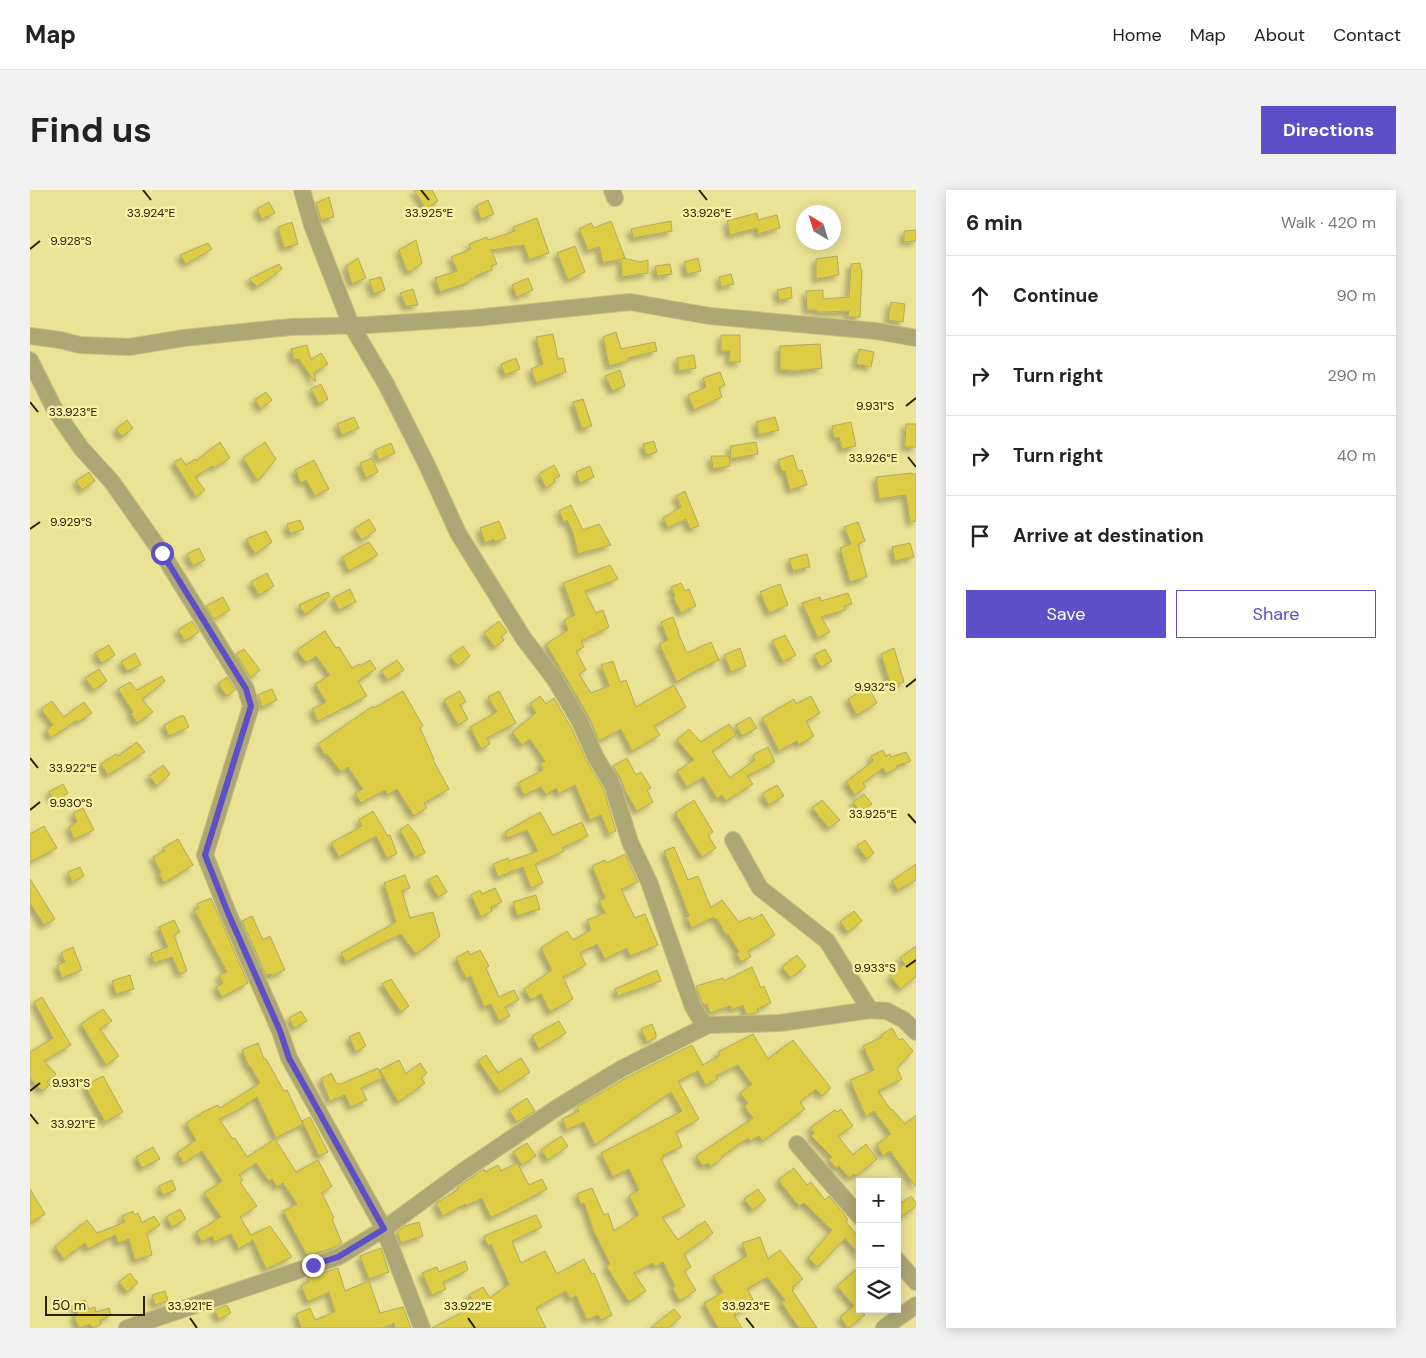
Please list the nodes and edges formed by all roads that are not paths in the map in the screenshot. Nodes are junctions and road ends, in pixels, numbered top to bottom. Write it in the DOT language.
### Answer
graph roads {
  1 [pos="302,190"];
  2 [pos="351,325"];
  3 [pos="30,336"];
  4 [pos="916,338"];
  5 [pos="30,360"];
  6 [pos="733,840"];
  7 [pos="870,1010"];
  8 [pos="708,1025"];
  9 [pos="916,1032"];
  10 [pos="797,1144"];
  11 [pos="856,1212"];
  12 [pos="384,1229"];
  13 [pos="901,1265"];
  14 [pos="916,1282"];
  15 [pos="916,1305"];
  16 [pos="128,1328"];
  17 [pos="422,1328"];
  18 [pos="884,1328"];
  1 -- 2 [label="street"];
  2 -- 3 [label="street"];
  2 -- 4 [label="street"];
  2 -- 8 [label="street"];
  5 -- 12 [label="street"];
  6 -- 7 [label="street"];
  7 -- 8 [label="street"];
  7 -- 9 [label="street"];
  8 -- 12 [label="street"];
  10 -- 11 [label="street"];
  12 -- 16 [label="street"];
  12 -- 17 [label="street"];
  13 -- 14 [label="street"];
  15 -- 18 [label="street"];
}
